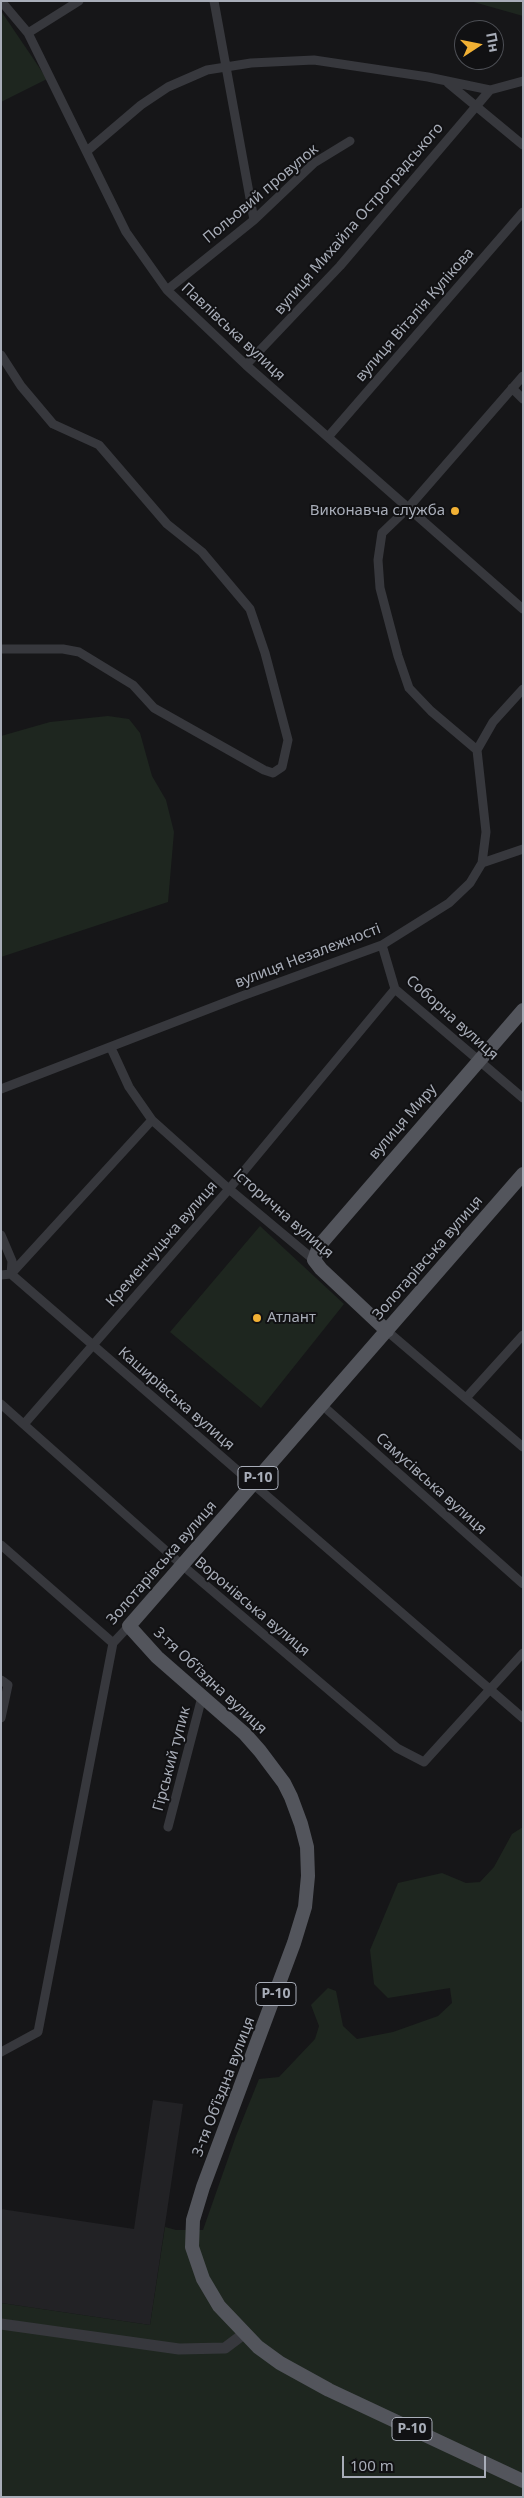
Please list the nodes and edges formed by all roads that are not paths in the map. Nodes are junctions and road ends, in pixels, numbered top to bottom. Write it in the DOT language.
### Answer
graph roads {
  1 [pos="79,1"];
  2 [pos="214,1"];
  3 [pos="4,7"];
  4 [pos="28,33"];
  5 [pos="225,67"];
  6 [pos="445,81"];
  7 [pos="523,81"];
  8 [pos="490,90"];
  9 [pos="477,105"];
  10 [pos="350,141"];
  11 [pos="523,145"];
  12 [pos="87,152"];
  13 [pos="523,212"];
  14 [pos="254,220"];
  15 [pos="167,290"];
  16 [pos="1,355"];
  17 [pos="246,365"];
  18 [pos="523,376"];
  19 [pos="512,388"];
  20 [pos="523,399"];
  21 [pos="328,436"];
  22 [pos="408,508"];
  23 [pos="523,609"];
  24 [pos="1,649"];
  25 [pos="523,690"];
  26 [pos="477,750"];
  27 [pos="523,849"];
  28 [pos="482,863"];
  29 [pos="382,946"];
  30 [pos="395,989"];
  31 [pos="523,1010"];
  32 [pos="111,1048"];
  33 [pos="478,1060"];
  34 [pos="1,1089"];
  35 [pos="523,1098"];
  36 [pos="152,1120"];
  37 [pos="523,1174"];
  38 [pos="229,1189"];
  39 [pos="1,1235"];
  40 [pos="314,1260"];
  41 [pos="11,1274"];
  42 [pos="1,1275"];
  43 [pos="387,1330"];
  44 [pos="523,1335"];
  45 [pos="94,1344"];
  46 [pos="466,1398"];
  47 [pos="1,1404"];
  48 [pos="322,1405"];
  49 [pos="25,1424"];
  50 [pos="523,1446"];
  51 [pos="253,1484"];
  52 [pos="1,1546"];
  53 [pos="182,1565"];
  54 [pos="523,1584"];
  55 [pos="129,1626"];
  56 [pos="113,1643"];
  57 [pos="523,1653"];
  58 [pos="1,1680"];
  59 [pos="490,1690"];
  60 [pos="202,1697"];
  61 [pos="1,1718"];
  62 [pos="523,1718"];
  63 [pos="168,1827"];
  64 [pos="1,2052"];
  65 [pos="1,2324"];
  66 [pos="244,2333"];
  67 [pos="523,2481"];
  1 -- 4 [label="street"];
  2 -- 5 [label="street"];
  3 -- 4 [label="street, Павлівська вулиця"];
  4 -- 12 [label="street, Павлівська вулиця"];
  5 -- 6 [label="street"];
  5 -- 12 [label="street"];
  5 -- 14 [label="street"];
  6 -- 8 [label="street"];
  6 -- 9 [label="street"];
  7 -- 8 [label="street"];
  8 -- 9 [label="street, вулиця Михайла Остроградського"];
  9 -- 11 [label="street"];
  9 -- 17 [label="street, вулиця Михайла Остроградського"];
  10 -- 14 [label="street, Польовий провулок"];
  12 -- 15 [label="street, Павлівська вулиця"];
  13 -- 21 [label="street, вулиця Віталія Кулікова"];
  14 -- 15 [label="street, Польовий провулок"];
  15 -- 17 [label="street, Павлівська вулиця"];
  16 -- 24 [label="street"];
  17 -- 21 [label="street, Павлівська вулиця"];
  18 -- 19 [label="street"];
  19 -- 20 [label="street"];
  19 -- 22 [label="street"];
  21 -- 22 [label="street, Павлівська вулиця"];
  22 -- 23 [label="street, Павлівська вулиця"];
  22 -- 26 [label="street"];
  25 -- 26 [label="street"];
  26 -- 28 [label="street, вулиця Незалежності"];
  27 -- 28 [label="street"];
  28 -- 29 [label="street, вулиця Незалежності"];
  29 -- 30 [label="street, Соборна вулиця"];
  29 -- 32 [label="street, вулиця Незалежності"];
  30 -- 33 [label="street, Соборна вулиця"];
  30 -- 38 [label="street, Кременчуцька вулиця"];
  31 -- 33 [label="main road, вулиця Миру"];
  32 -- 34 [label="street, вулиця Незалежності"];
  32 -- 36 [label="street, Історична вулиця"];
  33 -- 35 [label="street, Соборна вулиця"];
  33 -- 40 [label="main road, вулиця Миру"];
  36 -- 38 [label="street, Історична вулиця"];
  36 -- 41 [label="street"];
  37 -- 43 [label="main road, Золотарівська вулиця / Р-10"];
  38 -- 40 [label="street, Історична вулиця"];
  38 -- 45 [label="street, Кременчуцька вулиця"];
  39 -- 41 [label="street"];
  40 -- 43 [label="main road, Історична вулиця"];
  41 -- 42 [label="street"];
  41 -- 45 [label="street, Каширівська вулиця"];
  43 -- 46 [label="street, Історична вулиця"];
  43 -- 48 [label="main road, Золотарівська вулиця / Р-10"];
  44 -- 46 [label="street"];
  45 -- 49 [label="street, Кременчуцька вулиця"];
  45 -- 51 [label="street, Каширівська вулиця"];
  46 -- 50 [label="street, Історична вулиця"];
  47 -- 49 [label="street, Воронівська вулиця"];
  48 -- 51 [label="main road, Золотарівська вулиця / Р-10"];
  48 -- 54 [label="street, Самусівська вулиця"];
  49 -- 53 [label="street, Воронівська вулиця"];
  51 -- 53 [label="main road, Золотарівська вулиця / Р-10"];
  51 -- 59 [label="street, Каширівська вулиця"];
  52 -- 56 [label="street"];
  53 -- 55 [label="main road, Золотарівська вулиця / Р-10"];
  53 -- 59 [label="street, Воронівська вулиця"];
  55 -- 56 [label="street, Золотарівська вулиця"];
  55 -- 60 [label="main road, 3-тя Обʼїздна вулиця / Р-10"];
  56 -- 64 [label="street, Золотарівська вулиця"];
  57 -- 59 [label="street"];
  58 -- 61 [label="street"];
  59 -- 62 [label="street, Каширівська вулиця"];
  60 -- 63 [label="street, Гірський тупик"];
  60 -- 66 [label="main road, 3-тя Обʼїздна вулиця / Р-10"];
  65 -- 66 [label="street"];
  66 -- 67 [label="main road, 3-тя Обʼїздна вулиця / Р-10"];
}
